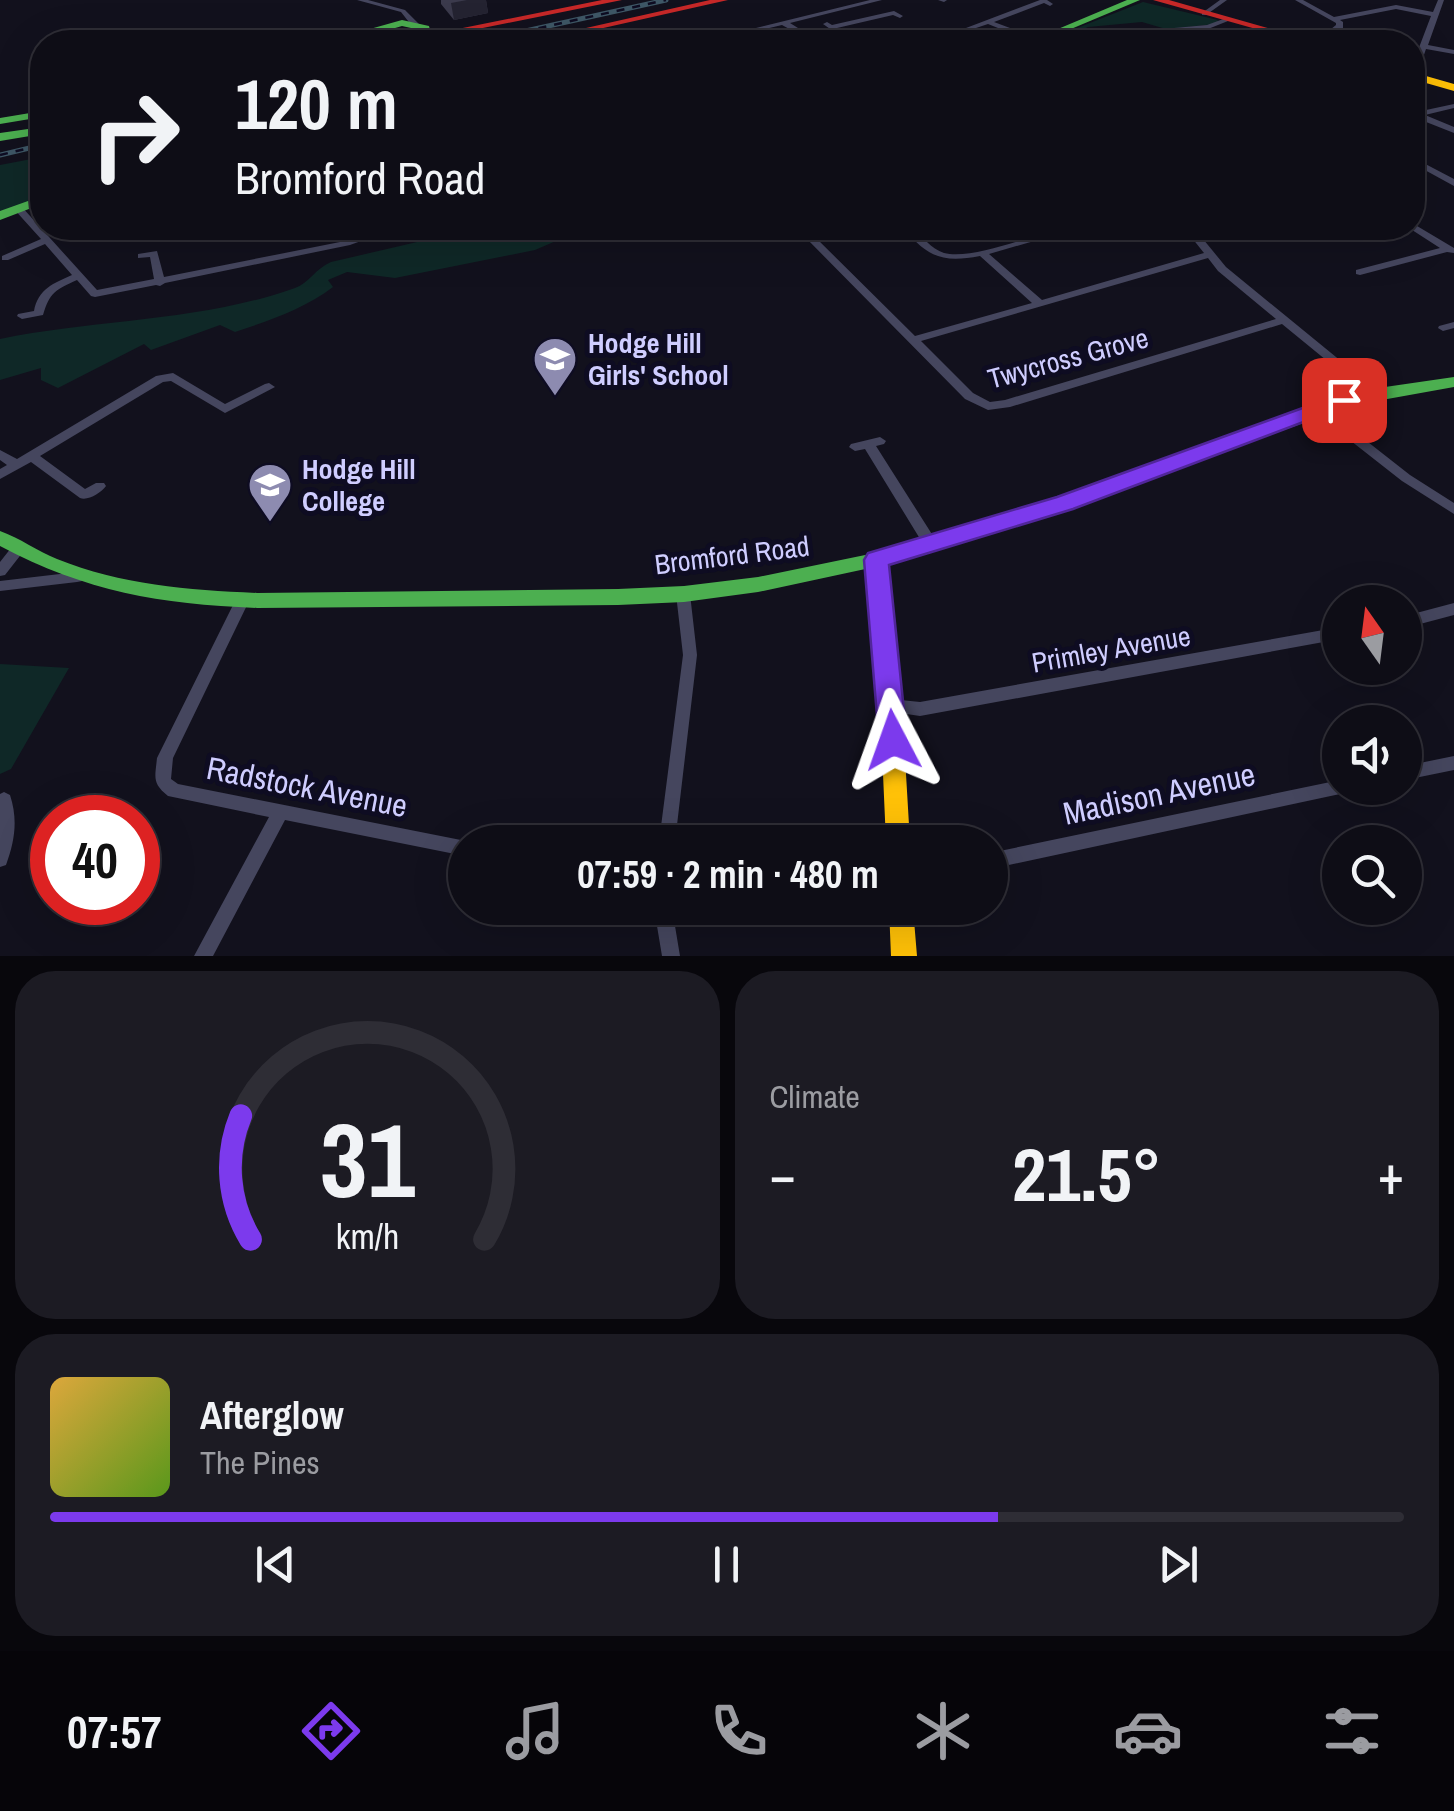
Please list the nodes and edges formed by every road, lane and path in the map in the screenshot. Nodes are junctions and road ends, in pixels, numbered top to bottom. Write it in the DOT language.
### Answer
graph roads {
  1 [pos="360,0"];
  2 [pos="601,0"];
  3 [pos="618,0"];
  4 [pos="723,0"];
  5 [pos="746,0"];
  6 [pos="879,0"];
  7 [pos="1136,0"];
  8 [pos="1158,0"];
  9 [pos="1224,0"];
  10 [pos="1442,0"];
  11 [pos="1050,4"];
  12 [pos="1298,4"];
  13 [pos="1204,14"];
  14 [pos="815,15"];
  15 [pos="1435,15"];
  16 [pos="900,16"];
  17 [pos="1333,19"];
  18 [pos="1226,20"];
  19 [pos="784,22"];
  20 [pos="989,22"];
  21 [pos="831,27"];
  22 [pos="411,28"];
  23 [pos="970,28"];
  24 [pos="585,30"];
  25 [pos="612,30"];
  26 [pos="752,30"];
  27 [pos="797,30"];
  28 [pos="835,30"];
  29 [pos="1012,30"];
  30 [pos="1064,30"];
  31 [pos="1181,30"];
  32 [pos="1266,30"];
  33 [pos="1334,30"];
  34 [pos="1425,41"];
  35 [pos="1425,46"];
  36 [pos="1454,52"];
  37 [pos="1425,79"];
  38 [pos="1454,88"];
  39 [pos="1454,106"];
  40 [pos="1425,114"];
  41 [pos="30,119"];
  42 [pos="1425,119"];
  43 [pos="30,120"];
  44 [pos="0,130"];
  45 [pos="1454,130"];
  46 [pos="30,133"];
  47 [pos="1425,167"];
  48 [pos="1454,183"];
  49 [pos="30,204"];
  50 [pos="18,208"];
  51 [pos="0,216"];
  52 [pos="30,219"];
  53 [pos="1425,234"];
  54 [pos="34,240"];
  55 [pos="50,240"];
  56 [pos="355,240"];
  57 [pos="814,240"];
  58 [pos="922,240"];
  59 [pos="1025,240"];
  60 [pos="1198,240"];
  61 [pos="1451,251"];
  62 [pos="982,252"];
  63 [pos="1209,255"];
  64 [pos="141,256"];
  65 [pos="5,258"];
  66 [pos="1360,272"];
  67 [pos="76,277"];
  68 [pos="160,283"];
  69 [pos="1040,303"];
  70 [pos="22,316"];
  71 [pos="1283,320"];
  72 [pos="914,340"];
  73 [pos="1454,382"];
  74 [pos="270,387"];
  75 [pos="1374,392"];
  76 [pos="1318,409"];
  77 [pos="868,444"];
  78 [pos="0,454"];
  79 [pos="33,456"];
  80 [pos="16,465"];
  81 [pos="0,474"];
  82 [pos="100,486"];
  83 [pos="1454,509"];
  84 [pos="0,538"];
  85 [pos="930,544"];
  86 [pos="16,552"];
  87 [pos="876,560"];
  88 [pos="0,571"];
  89 [pos="77,577"];
  90 [pos="0,586"];
  91 [pos="683,594"];
  92 [pos="243,598"];
  93 [pos="1454,609"];
  94 [pos="1422,617"];
  95 [pos="1322,636"];
  96 [pos="891,706"];
  97 [pos="1454,763"];
  98 [pos="1422,770"];
  99 [pos="1322,791"];
  100 [pos="4,800"];
  101 [pos="280,814"];
  102 [pos="670,825"];
  103 [pos="897,825"];
  104 [pos="448,845"];
  105 [pos="1008,857"];
  106 [pos="0,859"];
  107 [pos="666,925"];
  108 [pos="903,925"];
  109 [pos="203,956"];
  110 [pos="671,956"];
  111 [pos="904,956"];
  1 -- 22 [label="street"];
  2 -- 22 [label="main road"];
  3 -- 22 [label="main road"];
  4 -- 24 [label="main road"];
  5 -- 25 [label="main road"];
  6 -- 14 [label="street"];
  7 -- 30 [label="main road"];
  8 -- 13 [label="main road"];
  9 -- 13 [label="street"];
  10 -- 15 [label="street"];
  11 -- 20 [label="street"];
  12 -- 17 [label="street"];
  13 -- 18 [label="main road"];
  14 -- 19 [label="street"];
  14 -- 21 [label="street"];
  15 -- 17 [label="street"];
  15 -- 34 [label="street"];
  16 -- 21 [label="street"];
  17 -- 33 [label="street"];
  18 -- 31 [label="street"];
  18 -- 32 [label="main road"];
  19 -- 26 [label="street"];
  19 -- 27 [label="street"];
  20 -- 23 [label="street"];
  20 -- 29 [label="street"];
  21 -- 28 [label="street"];
  35 -- 36 [label="street"];
  37 -- 38 [label="main road"];
  39 -- 40 [label="street"];
  41 -- 44 [label="main road"];
  42 -- 45 [label="street"];
  43 -- 44 [label="main road"];
  44 -- 46 [label="main road"];
  47 -- 48 [label="street"];
  49 -- 50 [label="main road"];
  50 -- 51 [label="main road"];
  50 -- 52 [label="street"];
  53 -- 61 [label="street"];
  54 -- 65 [label="street"];
  55 -- 67 [label="street"];
  56 -- 68 [label="street"];
  57 -- 72 [label="street, Twycross Grove"];
  58 -- 62 [label="street"];
  59 -- 62 [label="street"];
  60 -- 63 [label="street"];
  61 -- 66 [label="street"];
  62 -- 69 [label="street"];
  63 -- 69 [label="street"];
  63 -- 71 [label="street"];
  64 -- 68 [label="street"];
  67 -- 68 [label="street"];
  67 -- 70 [label="street"];
  69 -- 72 [label="street"];
  71 -- 72 [label="street, Twycross Grove"];
  71 -- 75 [label="street"];
  73 -- 75 [label="main road, Bromford Road"];
  74 -- 79 [label="street"];
  75 -- 76 [label="main road, Bromford Road"];
  76 -- 83 [label="street"];
  76 -- 85 [label="main road, Bromford Road"];
  77 -- 85 [label="street"];
  78 -- 80 [label="street"];
  79 -- 80 [label="street"];
  79 -- 82 [label="street"];
  80 -- 81 [label="street"];
  84 -- 86 [label="main road, Bromford Road"];
  85 -- 87 [label="main road, Bromford Road"];
  86 -- 88 [label="street"];
  86 -- 89 [label="main road, Bromford Road"];
  87 -- 91 [label="main road, Bromford Road"];
  87 -- 96 [label="main road"];
  89 -- 90 [label="street"];
  89 -- 92 [label="main road, Bromford Road"];
  91 -- 92 [label="main road, Bromford Road"];
  91 -- 102 [label="street"];
  92 -- 101 [label="street, Radstock Avenue"];
  93 -- 94 [label="street"];
  95 -- 96 [label="street, Primley Avenue"];
  96 -- 103 [label="main road"];
  97 -- 98 [label="street"];
  99 -- 105 [label="street, Madison Avenue"];
  100 -- 106 [label="street"];
  101 -- 104 [label="street, Radstock Avenue"];
  101 -- 109 [label="street"];
  107 -- 110 [label="street"];
  108 -- 111 [label="main road"];
}
